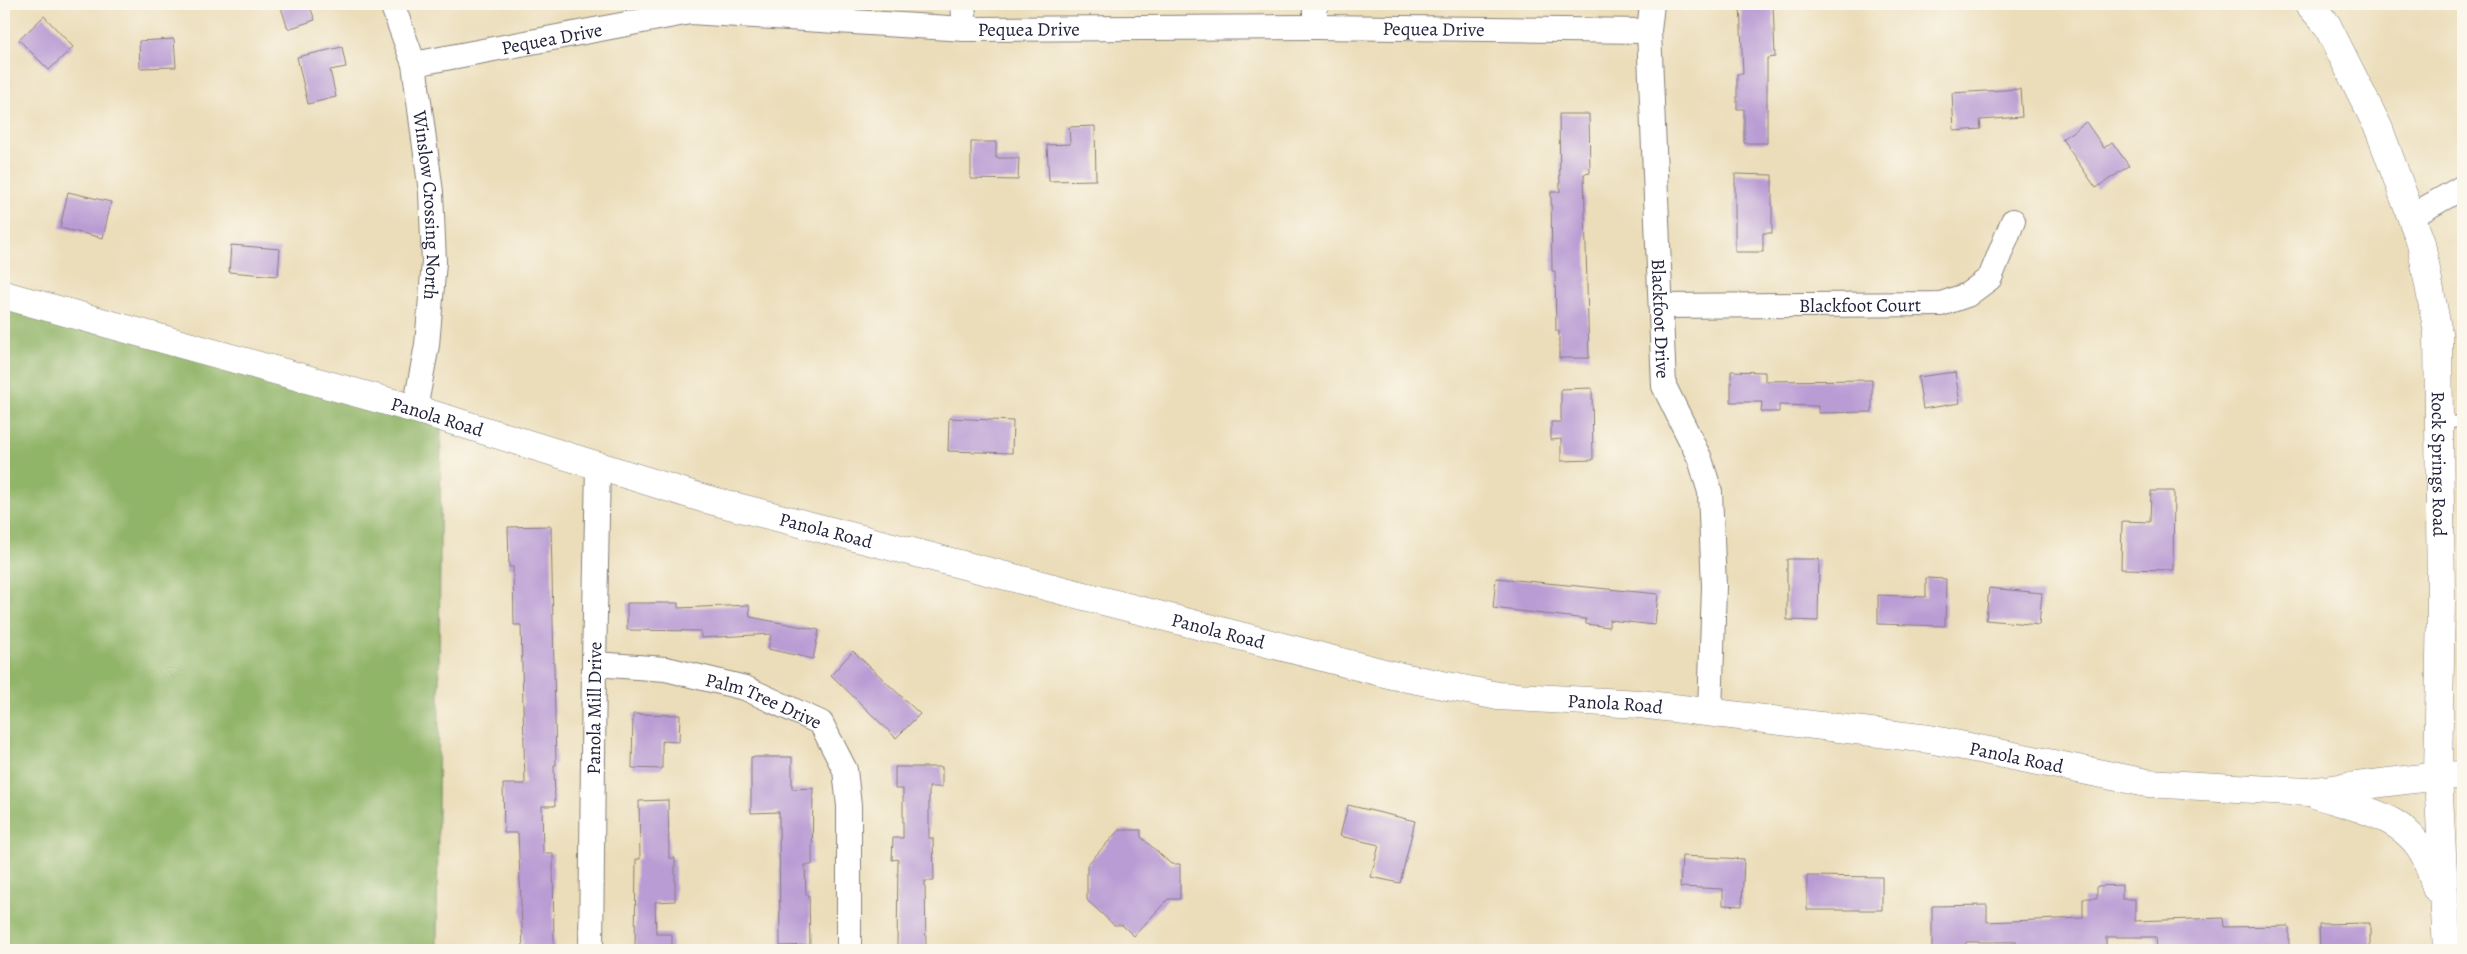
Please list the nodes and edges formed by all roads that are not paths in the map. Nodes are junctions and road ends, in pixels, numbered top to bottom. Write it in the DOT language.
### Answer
graph roads {
  1 [pos="392,4"];
  2 [pos="963,4"];
  3 [pos="1652,4"];
  4 [pos="2309,4"];
  5 [pos="689,8"];
  6 [pos="1315,15"];
  7 [pos="965,30"];
  8 [pos="1650,31"];
  9 [pos="414,64"];
  10 [pos="2463,187"];
  11 [pos="2412,216"];
  12 [pos="2013,222"];
  13 [pos="4,295"];
  14 [pos="1661,306"];
  15 [pos="415,409"];
  16 [pos="2451,422"];
  17 [pos="598,466"];
  18 [pos="594,664"];
  19 [pos="1710,713"];
  20 [pos="2451,775"];
  21 [pos="2308,792"];
  22 [pos="2463,879"];
  23 [pos="2445,913"];
  24 [pos="2449,947"];
  25 [pos="591,950"];
  26 [pos="850,950"];
  1 -- 9 [label="street, Winslow Crossing North"];
  2 -- 7 [label="street"];
  3 -- 8 [label="street, Blackfoot Drive"];
  4 -- 11 [label="main road, Rock Springs Road"];
  5 -- 7 [label="street, Pequea Drive"];
  5 -- 9 [label="street, Pequea Drive"];
  6 -- 7 [label="street, Pequea Drive"];
  6 -- 8 [label="street, Pequea Drive"];
  8 -- 14 [label="street, Blackfoot Drive"];
  9 -- 15 [label="street, Winslow Crossing North"];
  10 -- 11 [label="street"];
  11 -- 16 [label="main road, Rock Springs Road"];
  12 -- 14 [label="street, Blackfoot Court"];
  13 -- 15 [label="main road, Panola Road"];
  14 -- 19 [label="street, Blackfoot Drive"];
  15 -- 17 [label="main road, Panola Road"];
  16 -- 20 [label="main road, Rock Springs Road"];
  17 -- 18 [label="street, Panola Mill Drive"];
  17 -- 19 [label="main road, Panola Road"];
  18 -- 25 [label="street, Panola Mill Drive"];
  18 -- 26 [label="street, Palm Tree Drive"];
  19 -- 21 [label="main road, Panola Road"];
  20 -- 21 [label="main road, Panola Road"];
  20 -- 23 [label="main road, Rock Springs Road"];
  21 -- 23 [label="main road"];
  22 -- 23 [label="main road"];
  23 -- 24 [label="main road, Rock Springs Road"];
}
